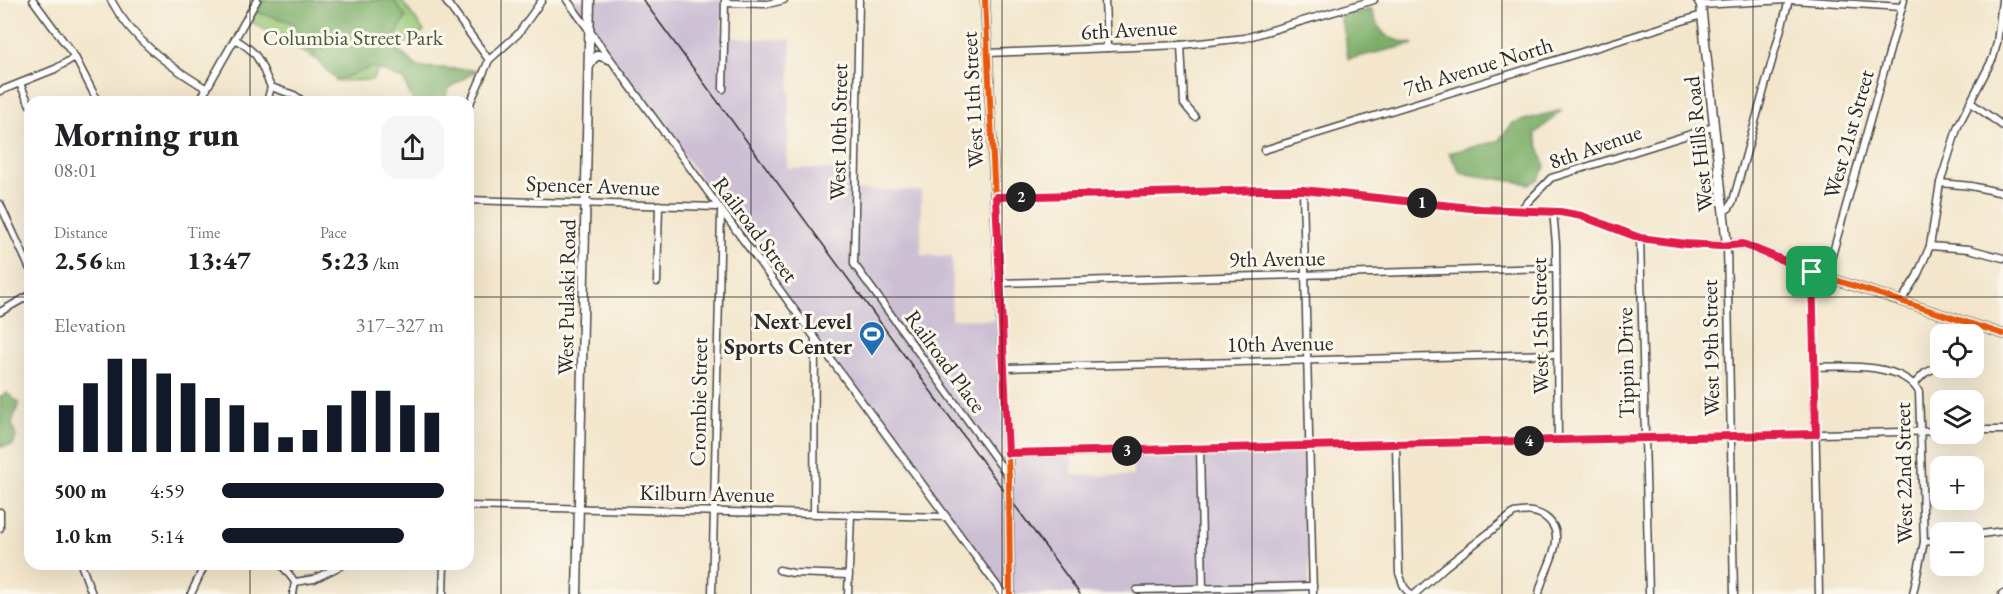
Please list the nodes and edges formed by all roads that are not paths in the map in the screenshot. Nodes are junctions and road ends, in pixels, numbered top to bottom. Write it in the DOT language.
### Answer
graph roads {
  1 [pos="33,0"];
  2 [pos="111,0"];
  3 [pos="257,0"];
  4 [pos="445,0"];
  5 [pos="542,0"];
  6 [pos="567,0"];
  7 [pos="590,0"];
  8 [pos="784,0"];
  9 [pos="859,0"];
  10 [pos="985,0"];
  11 [pos="1105,0"];
  12 [pos="1374,0"];
  13 [pos="1789,0"];
  14 [pos="2002,0"];
  15 [pos="725,2"];
  16 [pos="1700,3"];
  17 [pos="1903,3"];
  18 [pos="1702,15"];
  19 [pos="590,32"];
  20 [pos="235,39"];
  21 [pos="1181,45"];
  22 [pos="2000,46"];
  23 [pos="1107,48"];
  24 [pos="988,53"];
  25 [pos="75,57"];
  26 [pos="609,59"];
  27 [pos="489,60"];
  28 [pos="590,65"];
  29 [pos="20,84"];
  30 [pos="271,87"];
  31 [pos="207,89"];
  32 [pos="723,89"];
  33 [pos="0,91"];
  34 [pos="26,96"];
  35 [pos="95,96"];
  36 [pos="203,96"];
  37 [pos="269,96"];
  38 [pos="295,96"];
  39 [pos="473,96"];
  40 [pos="1970,102"];
  41 [pos="1195,117"];
  42 [pos="2003,126"];
  43 [pos="1713,127"];
  44 [pos="1264,150"];
  45 [pos="1940,183"];
  46 [pos="1303,190"];
  47 [pos="2003,193"];
  48 [pos="996,197"];
  49 [pos="474,200"];
  50 [pos="586,203"];
  51 [pos="0,204"];
  52 [pos="659,205"];
  53 [pos="719,209"];
  54 [pos="1521,209"];
  55 [pos="1553,211"];
  56 [pos="1723,212"];
  57 [pos="1640,238"];
  58 [pos="1727,245"];
  59 [pos="1930,246"];
  60 [pos="24,256"];
  61 [pos="2003,258"];
  62 [pos="854,264"];
  63 [pos="1556,268"];
  64 [pos="1812,272"];
  65 [pos="1306,275"];
  66 [pos="1826,277"];
  67 [pos="657,282"];
  68 [pos="1000,283"];
  69 [pos="24,298"];
  70 [pos="1901,302"];
  71 [pos="0,312"];
  72 [pos="2003,334"];
  73 [pos="815,339"];
  74 [pos="1556,354"];
  75 [pos="1308,361"];
  76 [pos="1814,367"];
  77 [pos="1004,368"];
  78 [pos="1930,370"];
  79 [pos="1914,384"];
  80 [pos="1984,430"];
  81 [pos="2003,430"];
  82 [pos="1919,432"];
  83 [pos="1930,432"];
  84 [pos="1816,434"];
  85 [pos="1730,436"];
  86 [pos="1645,439"];
  87 [pos="1558,441"];
  88 [pos="1396,445"];
  89 [pos="1310,447"];
  90 [pos="1200,449"];
  91 [pos="1008,453"];
  92 [pos="1010,478"];
  93 [pos="474,506"];
  94 [pos="579,508"];
  95 [pos="714,511"];
  96 [pos="0,512"];
  97 [pos="814,513"];
  98 [pos="851,514"];
  99 [pos="946,517"];
  100 [pos="0,528"];
  101 [pos="2003,531"];
  102 [pos="1984,534"];
  103 [pos="1930,541"];
  104 [pos="1924,542"];
  105 [pos="83,570"];
  106 [pos="202,570"];
  107 [pos="286,570"];
  108 [pos="333,570"];
  109 [pos="444,570"];
  110 [pos="779,570"];
  111 [pos="849,575"];
  112 [pos="296,582"];
  113 [pos="1313,586"];
  114 [pos="1203,589"];
  115 [pos="1137,590"];
  116 [pos="92,594"];
  117 [pos="191,594"];
  118 [pos="293,594"];
  119 [pos="443,594"];
  120 [pos="577,594"];
  121 [pos="712,594"];
  122 [pos="848,594"];
  123 [pos="1003,594"];
  124 [pos="1010,594"];
  125 [pos="1313,594"];
  126 [pos="1410,594"];
  127 [pos="1414,594"];
  128 [pos="1539,594"];
  129 [pos="1649,594"];
  130 [pos="1734,594"];
  131 [pos="1819,594"];
  132 [pos="1913,594"];
  1 -- 25 [label="street"];
  2 -- 31 [label="street"];
  3 -- 20 [label="street"];
  4 -- 27 [label="street"];
  5 -- 27 [label="street"];
  6 -- 19 [label="street, Railroad Street"];
  7 -- 19 [label="street, West Pulaski Road"];
  8 -- 15 [label="street"];
  9 -- 62 [label="street, West 10th Street"];
  10 -- 24 [label="street, West 11th Street"];
  11 -- 23 [label="street"];
  12 -- 21 [label="street, 6th Avenue"];
  13 -- 16 [label="street"];
  13 -- 17 [label="street"];
  13 -- 56 [label="street"];
  14 -- 22 [label="street"];
  15 -- 32 [label="street"];
  16 -- 18 [label="street, West Hills Road"];
  17 -- 66 [label="street, West 21st Street"];
  18 -- 43 [label="street, West Hills Road"];
  18 -- 44 [label="street, 7th Avenue North"];
  19 -- 26 [label="street, Railroad Street"];
  19 -- 28 [label="street, West Pulaski Road"];
  20 -- 30 [label="street"];
  20 -- 31 [label="street"];
  21 -- 23 [label="street, 6th Avenue"];
  21 -- 41 [label="street"];
  22 -- 40 [label="street"];
  23 -- 24 [label="street, 6th Avenue"];
  24 -- 48 [label="street, West 11th Street"];
  25 -- 29 [label="street"];
  25 -- 35 [label="street"];
  26 -- 28 [label="street"];
  26 -- 53 [label="street, Railroad Street"];
  27 -- 39 [label="street"];
  28 -- 50 [label="street, West Pulaski Road"];
  29 -- 33 [label="street"];
  29 -- 34 [label="street"];
  30 -- 37 [label="street"];
  30 -- 38 [label="street"];
  31 -- 36 [label="street"];
  40 -- 42 [label="street"];
  40 -- 45 [label="street"];
  43 -- 54 [label="street, 8th Avenue"];
  43 -- 56 [label="street, West Hills Road"];
  45 -- 47 [label="street"];
  45 -- 59 [label="street"];
  46 -- 48 [label="street"];
  46 -- 54 [label="street"];
  46 -- 65 [label="street"];
  48 -- 68 [label="street, West 11th Street"];
  49 -- 50 [label="street, Spencer Avenue"];
  50 -- 52 [label="street, Spencer Avenue"];
  50 -- 94 [label="street, West Pulaski Road"];
  51 -- 60 [label="street"];
  52 -- 53 [label="street, Spencer Avenue"];
  52 -- 67 [label="street"];
  53 -- 73 [label="street, Railroad Street"];
  53 -- 95 [label="street, Crombie Street"];
  54 -- 55 [label="street"];
  55 -- 57 [label="street"];
  55 -- 63 [label="street, West 15th Street"];
  56 -- 58 [label="street, West Hills Road"];
  57 -- 58 [label="street"];
  57 -- 86 [label="street, Tippin Drive"];
  58 -- 64 [label="street"];
  58 -- 85 [label="street, West 19th Street"];
  59 -- 61 [label="street"];
  59 -- 70 [label="street"];
  62 -- 92 [label="street, Railroad Place"];
  63 -- 65 [label="street, 9th Avenue"];
  63 -- 74 [label="street, West 15th Street"];
  64 -- 66 [label="street"];
  64 -- 76 [label="street"];
  65 -- 68 [label="street, 9th Avenue"];
  65 -- 75 [label="street"];
  66 -- 70 [label="street"];
  68 -- 77 [label="street, West 11th Street"];
  69 -- 71 [label="street"];
  70 -- 72 [label="street"];
  73 -- 97 [label="street"];
  73 -- 99 [label="street, Railroad Street"];
  74 -- 75 [label="street, 10th Avenue"];
  74 -- 87 [label="street, West 15th Street"];
  75 -- 77 [label="street, 10th Avenue"];
  75 -- 89 [label="street"];
  76 -- 79 [label="street, West 22nd Street"];
  76 -- 84 [label="street"];
  77 -- 91 [label="street, West 11th Street"];
  78 -- 79 [label="street"];
  79 -- 82 [label="street, West 22nd Street"];
  80 -- 81 [label="street"];
  82 -- 83 [label="street"];
  82 -- 84 [label="street"];
  82 -- 104 [label="street, West 22nd Street"];
  84 -- 85 [label="street"];
  84 -- 131 [label="street"];
  85 -- 86 [label="street"];
  85 -- 130 [label="street, West 19th Street"];
  86 -- 87 [label="street"];
  86 -- 129 [label="street, Tippin Drive"];
  87 -- 88 [label="street"];
  88 -- 89 [label="street"];
  88 -- 126 [label="street"];
  89 -- 90 [label="street"];
  89 -- 113 [label="street"];
  90 -- 91 [label="street"];
  90 -- 114 [label="street"];
  91 -- 92 [label="street, West 11th Street"];
  92 -- 124 [label="street, West 11th Street"];
  93 -- 94 [label="street, Kilburn Avenue"];
  94 -- 95 [label="street, Kilburn Avenue"];
  94 -- 120 [label="street, West Pulaski Road"];
  95 -- 97 [label="street, Kilburn Avenue"];
  95 -- 121 [label="street, Crombie Street"];
  96 -- 100 [label="street"];
  97 -- 98 [label="street, Kilburn Avenue"];
  98 -- 99 [label="street, Kilburn Avenue"];
  98 -- 111 [label="street"];
  99 -- 123 [label="street, Railroad Street"];
  101 -- 102 [label="street"];
  103 -- 104 [label="street"];
  104 -- 132 [label="street, West 22nd Street"];
  105 -- 116 [label="street"];
  106 -- 117 [label="street"];
  107 -- 112 [label="street"];
  108 -- 112 [label="street"];
  109 -- 119 [label="street"];
  110 -- 111 [label="street"];
  111 -- 122 [label="street"];
  112 -- 118 [label="street"];
  113 -- 114 [label="street"];
  113 -- 125 [label="street"];
  114 -- 115 [label="street"];
  127 -- 128 [label="street"];
}
